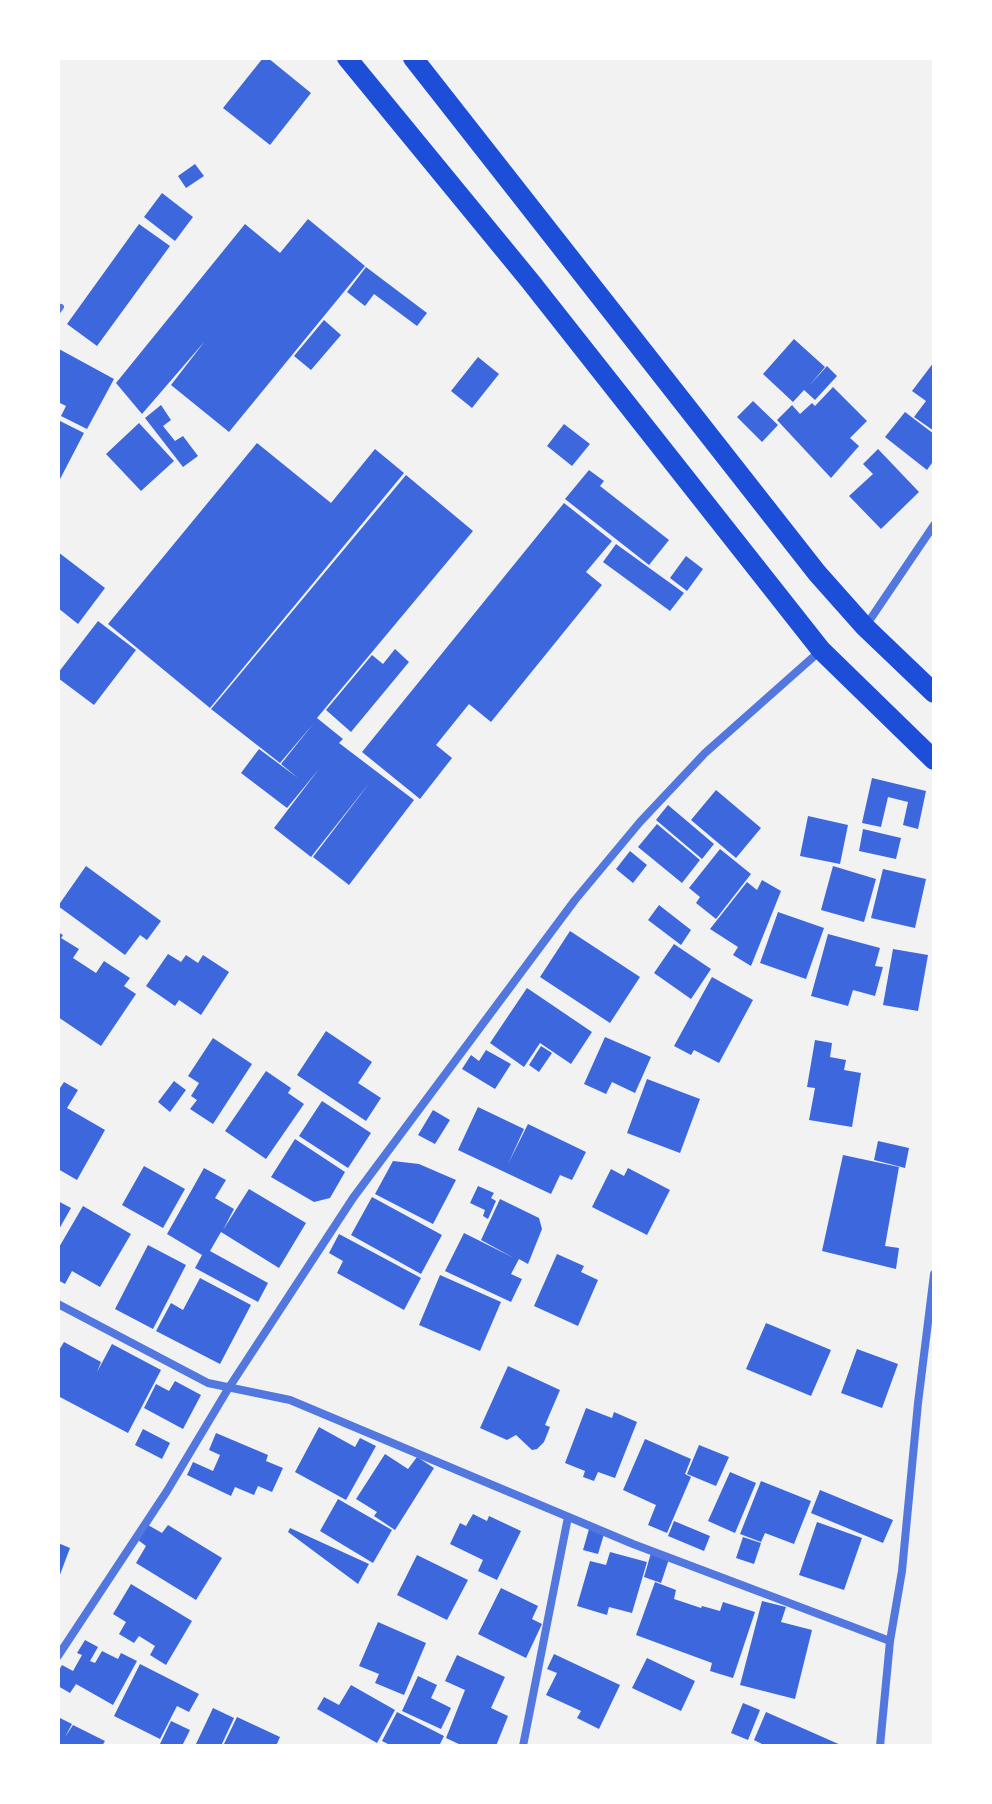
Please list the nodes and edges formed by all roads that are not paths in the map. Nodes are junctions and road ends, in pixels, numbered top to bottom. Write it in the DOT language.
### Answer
graph roads {
  1 [pos="347,58"];
  2 [pos="413,58"];
  3 [pos="934,525"];
  4 [pos="865,627"];
  5 [pos="821,650"];
  6 [pos="934,693"];
  7 [pos="934,760"];
  8 [pos="934,1274"];
  9 [pos="58,1304"];
  10 [pos="228,1389"];
  11 [pos="568,1517"];
  12 [pos="890,1641"];
  13 [pos="58,1656"];
  14 [pos="523,1746"];
  15 [pos="880,1746"];
  1 -- 5 [label="main road"];
  2 -- 4 [label="main road"];
  3 -- 4 [label="street"];
  4 -- 6 [label="main road"];
  5 -- 7 [label="main road"];
  5 -- 10 [label="street"];
  8 -- 12 [label="street"];
  9 -- 10 [label="street"];
  10 -- 11 [label="street"];
  10 -- 13 [label="street"];
  11 -- 12 [label="street"];
  11 -- 14 [label="street"];
  12 -- 15 [label="street"];
}
